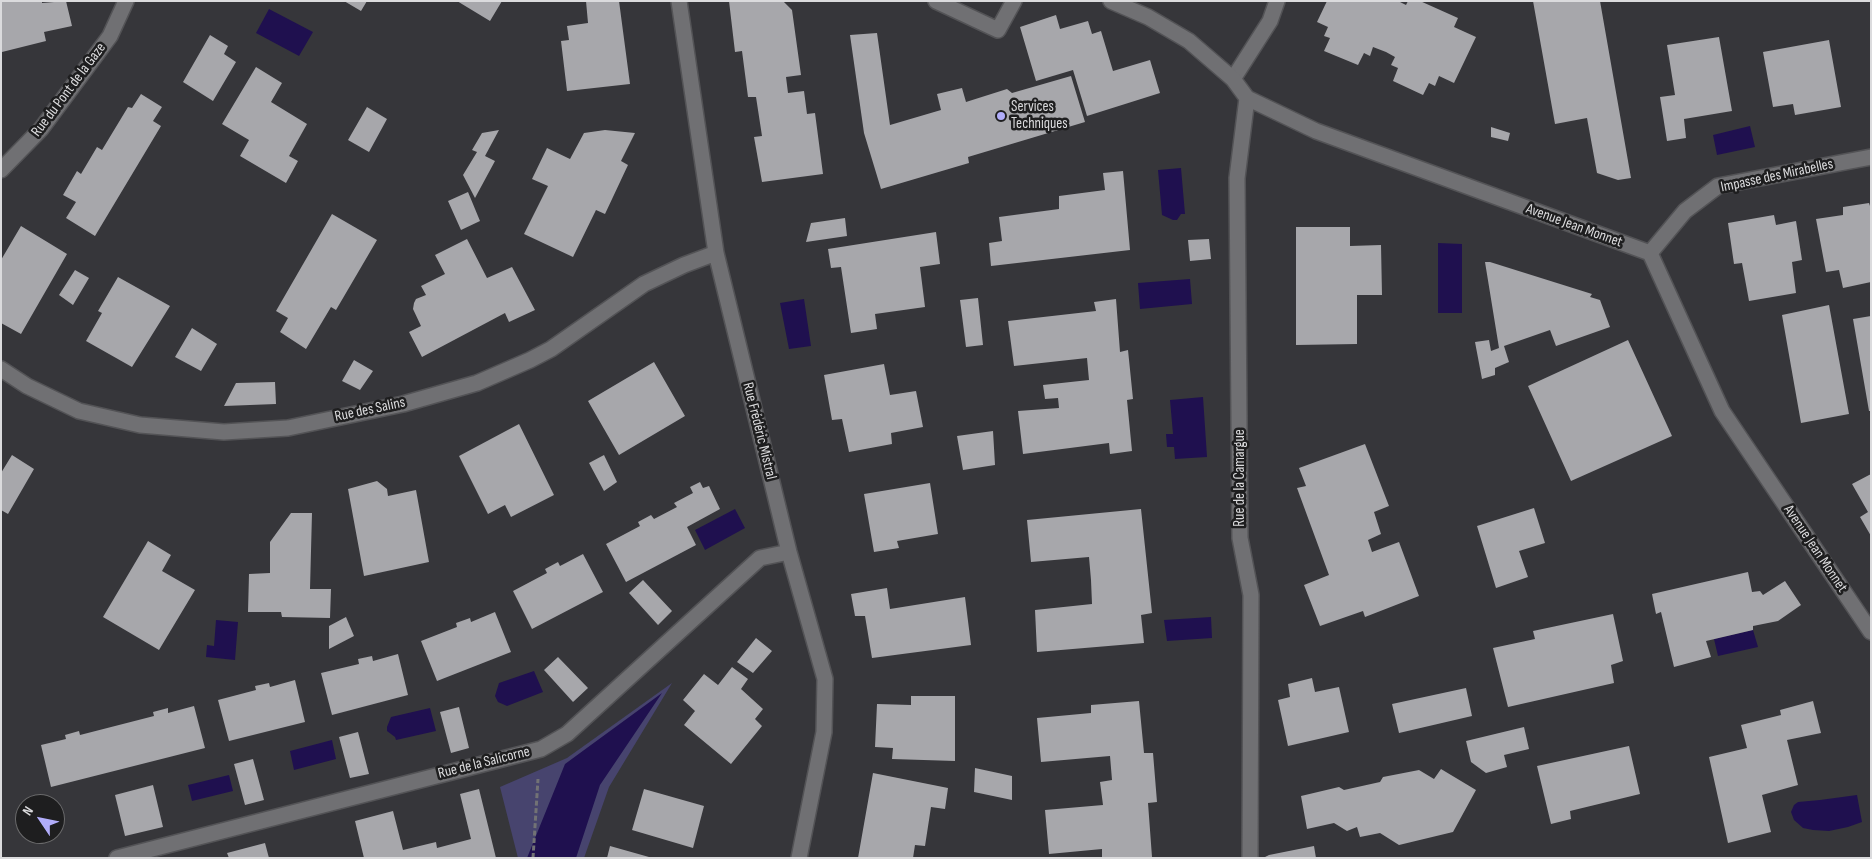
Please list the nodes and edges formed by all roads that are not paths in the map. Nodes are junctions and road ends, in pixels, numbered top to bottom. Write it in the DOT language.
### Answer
graph roads {
  1 [pos="126,1"];
  2 [pos="679,1"];
  3 [pos="936,1"];
  4 [pos="1014,1"];
  5 [pos="1111,1"];
  6 [pos="1277,1"];
  7 [pos="1233,79"];
  8 [pos="1247,98"];
  9 [pos="1871,157"];
  10 [pos="1,170"];
  11 [pos="716,253"];
  12 [pos="1650,253"];
  13 [pos="1,369"];
  14 [pos="789,552"];
  15 [pos="1871,632"];
  16 [pos="117,858"];
  17 [pos="799,858"];
  18 [pos="1250,858"];
  1 -- 10 [label="street, Rue du Pont de la Gaze"];
  2 -- 11 [label="street, Rue Frédéric Mistral"];
  3 -- 4 [label="street"];
  5 -- 7 [label="street, Avenue Jean Monnet"];
  6 -- 7 [label="street"];
  7 -- 8 [label="street, Avenue Jean Monnet"];
  8 -- 12 [label="street, Avenue Jean Monnet"];
  8 -- 18 [label="street, Rue de la Camargue"];
  9 -- 12 [label="street, Impasse des Mirabelles"];
  11 -- 13 [label="street, Rue des Salins"];
  11 -- 14 [label="street, Rue Frédéric Mistral"];
  12 -- 15 [label="street, Avenue Jean Monnet"];
  14 -- 16 [label="street, Rue de la Salicorne"];
  14 -- 17 [label="street, Rue Frédéric Mistral"];
}
